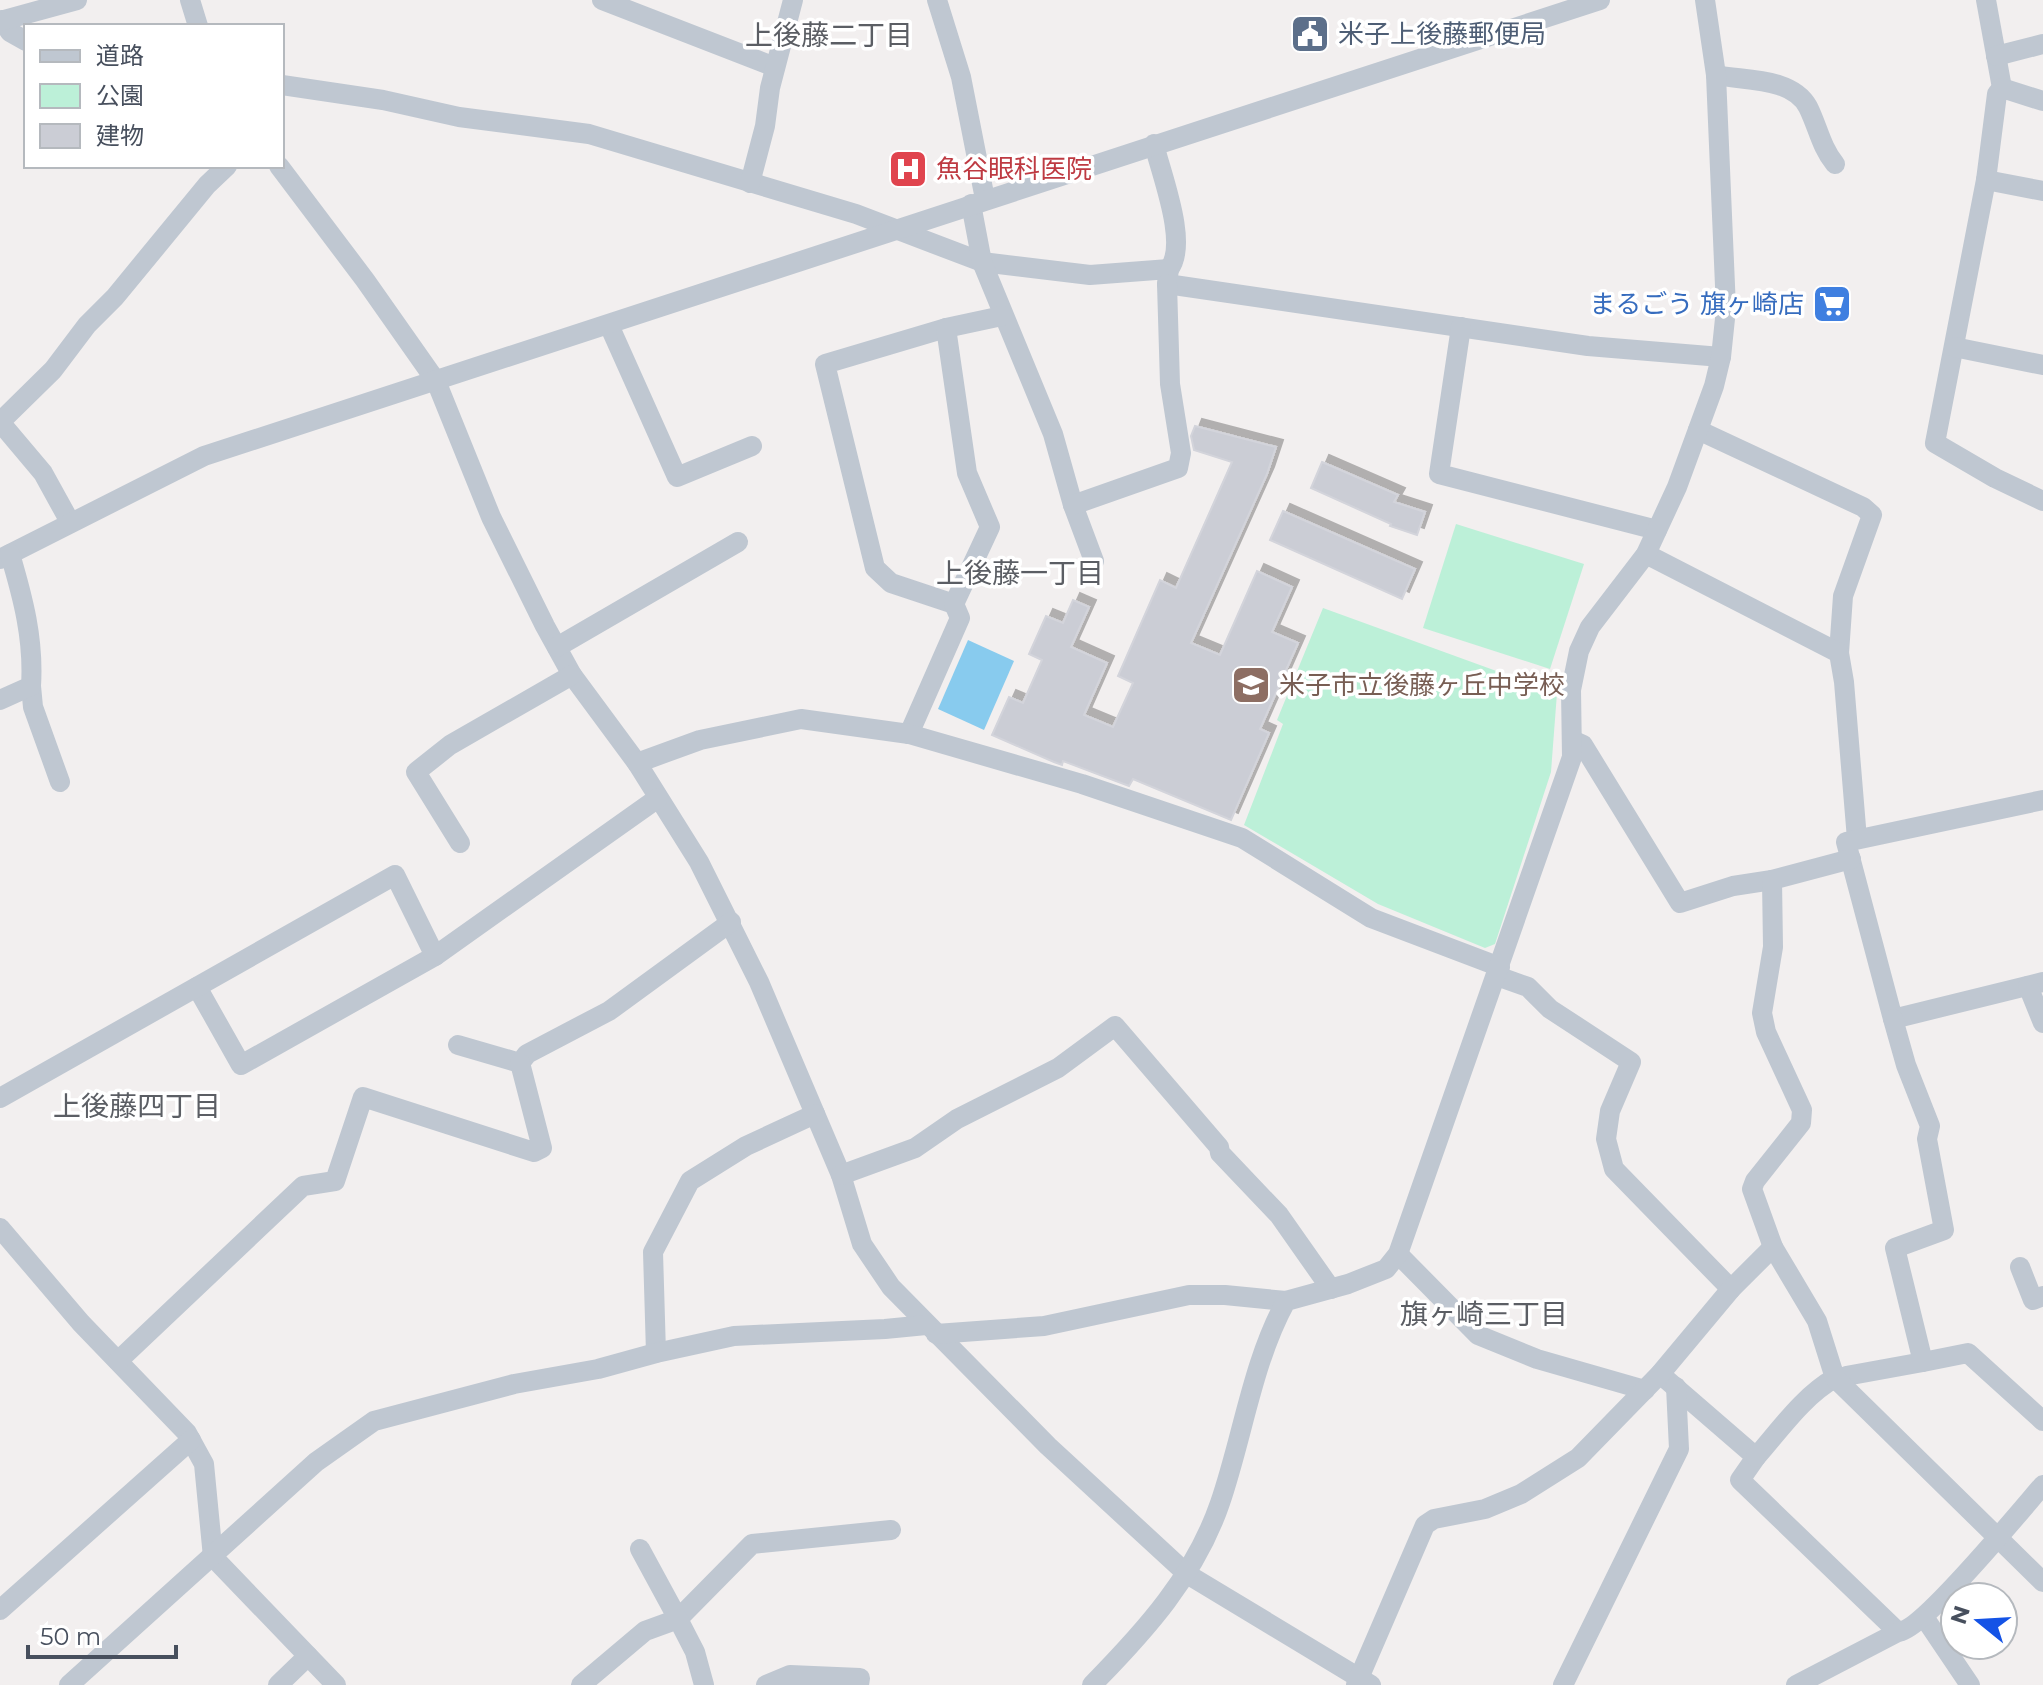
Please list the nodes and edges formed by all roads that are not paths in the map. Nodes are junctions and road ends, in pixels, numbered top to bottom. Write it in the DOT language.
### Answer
graph roads {
  1 [pos="77,0"];
  2 [pos="190,0"];
  3 [pos="602,0"];
  4 [pos="793,0"];
  5 [pos="937,0"];
  6 [pos="1600,0"];
  7 [pos="1705,0"];
  8 [pos="1986,0"];
  9 [pos="1,20"];
  10 [pos="197,24"];
  11 [pos="24,40"];
  12 [pos="2043,44"];
  13 [pos="1996,56"];
  14 [pos="775,67"];
  15 [pos="1716,75"];
  16 [pos="284,85"];
  17 [pos="2002,88"];
  18 [pos="2043,101"];
  19 [pos="1154,144"];
  20 [pos="1835,164"];
  21 [pos="225,168"];
  22 [pos="281,168"];
  23 [pos="1986,180"];
  24 [pos="750,183"];
  25 [pos="2043,191"];
  26 [pos="978,202"];
  27 [pos="897,231"];
  28 [pos="982,262"];
  29 [pos="1168,277"];
  30 [pos="1002,316"];
  31 [pos="609,325"];
  32 [pos="1461,327"];
  33 [pos="946,328"];
  34 [pos="1954,347"];
  35 [pos="1721,357"];
  36 [pos="2043,365"];
  37 [pos="436,381"];
  38 [pos="1698,430"];
  39 [pos="752,446"];
  40 [pos="2043,501"];
  41 [pos="1073,505"];
  42 [pos="70,522"];
  43 [pos="1657,530"];
  44 [pos="738,542"];
  45 [pos="1646,554"];
  46 [pos="5,556"];
  47 [pos="1094,561"];
  48 [pos="954,604"];
  49 [pos="557,647"];
  50 [pos="1839,653"];
  51 [pos="572,675"];
  52 [pos="31,686"];
  53 [pos="0,700"];
  54 [pos="909,734"];
  55 [pos="1574,741"];
  56 [pos="637,763"];
  57 [pos="60,782"];
  58 [pos="658,798"];
  59 [pos="2043,800"];
  60 [pos="1857,839"];
  61 [pos="460,843"];
  62 [pos="1851,859"];
  63 [pos="1772,880"];
  64 [pos="731,922"];
  65 [pos="435,956"];
  66 [pos="1499,971"];
  67 [pos="2035,984"];
  68 [pos="197,987"];
  69 [pos="1893,1019"];
  70 [pos="2043,1023"];
  71 [pos="458,1045"];
  72 [pos="520,1063"];
  73 [pos="0,1098"];
  74 [pos="815,1114"];
  75 [pos="841,1175"];
  76 [pos="0,1228"];
  77 [pos="1773,1247"];
  78 [pos="1398,1254"];
  79 [pos="2020,1267"];
  80 [pos="1331,1289"];
  81 [pos="1731,1289"];
  82 [pos="2043,1296"];
  83 [pos="1286,1301"];
  84 [pos="931,1329"];
  85 [pos="656,1353"];
  86 [pos="118,1361"];
  87 [pos="1923,1362"];
  88 [pos="1668,1380"];
  89 [pos="1838,1380"];
  90 [pos="1645,1390"];
  91 [pos="2043,1421"];
  92 [pos="191,1440"];
  93 [pos="1756,1457"];
  94 [pos="2043,1485"];
  95 [pos="891,1530"];
  96 [pos="1999,1536"];
  97 [pos="640,1549"];
  98 [pos="213,1557"];
  99 [pos="1187,1574"];
  100 [pos="2043,1582"];
  101 [pos="0,1610"];
  102 [pos="1924,1617"];
  103 [pos="678,1619"];
  104 [pos="1898,1632"];
  105 [pos="308,1656"];
  106 [pos="1362,1683"];
  107 [pos="69,1685"];
  108 [pos="278,1685"];
  109 [pos="336,1685"];
  110 [pos="581,1685"];
  111 [pos="704,1685"];
  112 [pos="766,1685"];
  113 [pos="859,1685"];
  114 [pos="1092,1685"];
  115 [pos="1563,1685"];
  116 [pos="1796,1685"];
  117 [pos="1970,1685"];
  1 -- 9 [label="street"];
  2 -- 10 [label="street"];
  3 -- 14 [label="street"];
  4 -- 14 [label="street"];
  5 -- 26 [label="street"];
  6 -- 19 [label="street"];
  7 -- 15 [label="street"];
  8 -- 13 [label="street"];
  9 -- 11 [label="street"];
  12 -- 13 [label="street"];
  13 -- 17 [label="street"];
  14 -- 24 [label="street"];
  15 -- 20 [label="street"];
  15 -- 35 [label="street"];
  16 -- 24 [label="street"];
  17 -- 18 [label="street"];
  17 -- 23 [label="street"];
  19 -- 26 [label="street"];
  19 -- 29 [label="street"];
  21 -- 42 [label="street"];
  22 -- 37 [label="street"];
  23 -- 25 [label="street"];
  23 -- 34 [label="street"];
  24 -- 27 [label="street"];
  26 -- 27 [label="street"];
  26 -- 28 [label="street"];
  27 -- 28 [label="street"];
  27 -- 31 [label="street"];
  28 -- 29 [label="street"];
  28 -- 30 [label="street"];
  29 -- 32 [label="street"];
  29 -- 41 [label="street"];
  30 -- 33 [label="street"];
  30 -- 41 [label="street"];
  31 -- 37 [label="street"];
  31 -- 39 [label="street"];
  32 -- 35 [label="street"];
  32 -- 43 [label="street"];
  33 -- 48 [label="street"];
  33 -- 48 [label="street"];
  34 -- 36 [label="street"];
  34 -- 40 [label="street"];
  35 -- 38 [label="street"];
  37 -- 42 [label="street"];
  37 -- 49 [label="street"];
  38 -- 43 [label="street"];
  38 -- 50 [label="street"];
  41 -- 47 [label="street"];
  42 -- 46 [label="street"];
  43 -- 45 [label="street"];
  44 -- 49 [label="street"];
  45 -- 50 [label="street"];
  45 -- 55 [label="street"];
  46 -- 52 [label="street"];
  48 -- 54 [label="street"];
  49 -- 51 [label="street"];
  50 -- 60 [label="street"];
  51 -- 56 [label="street"];
  51 -- 61 [label="street"];
  52 -- 53 [label="street"];
  52 -- 57 [label="street"];
  54 -- 56 [label="street"];
  54 -- 66 [label="street"];
  55 -- 63 [label="street"];
  55 -- 66 [label="street"];
  56 -- 58 [label="street"];
  58 -- 64 [label="street"];
  58 -- 65 [label="street"];
  59 -- 60 [label="street"];
  60 -- 62 [label="street"];
  62 -- 63 [label="street"];
  62 -- 69 [label="street"];
  63 -- 77 [label="street"];
  64 -- 72 [label="street"];
  64 -- 74 [label="street"];
  65 -- 68 [label="street"];
  65 -- 68 [label="street"];
  66 -- 78 [label="street"];
  66 -- 81 [label="street"];
  67 -- 69 [label="street"];
  67 -- 70 [label="street"];
  68 -- 73 [label="street"];
  69 -- 87 [label="street"];
  71 -- 72 [label="street"];
  72 -- 86 [label="street"];
  74 -- 75 [label="street"];
  74 -- 85 [label="street"];
  75 -- 80 [label="street"];
  75 -- 84 [label="street"];
  76 -- 86 [label="street"];
  77 -- 81 [label="street"];
  77 -- 89 [label="street"];
  78 -- 80 [label="street"];
  78 -- 90 [label="street"];
  79 -- 82 [label="street"];
  80 -- 83 [label="street"];
  81 -- 88 [label="street"];
  83 -- 84 [label="street"];
  83 -- 99 [label="street"];
  84 -- 85 [label="street"];
  84 -- 99 [label="street"];
  85 -- 98 [label="street"];
  86 -- 92 [label="street"];
  87 -- 89 [label="street"];
  87 -- 91 [label="street"];
  88 -- 90 [label="street"];
  88 -- 93 [label="street"];
  88 -- 115 [label="street"];
  89 -- 93 [label="street"];
  89 -- 96 [label="street"];
  90 -- 106 [label="street"];
  92 -- 98 [label="street"];
  92 -- 101 [label="street"];
  93 -- 104 [label="street"];
  94 -- 96 [label="street"];
  95 -- 103 [label="street"];
  96 -- 100 [label="street"];
  96 -- 102 [label="street"];
  97 -- 103 [label="street"];
  98 -- 105 [label="street"];
  98 -- 107 [label="street"];
  99 -- 106 [label="street"];
  99 -- 114 [label="street"];
  102 -- 104 [label="street"];
  102 -- 117 [label="street"];
  103 -- 110 [label="street"];
  103 -- 111 [label="street"];
  104 -- 116 [label="street"];
  105 -- 108 [label="street"];
  105 -- 109 [label="street"];
  112 -- 113 [label="street"];
}
